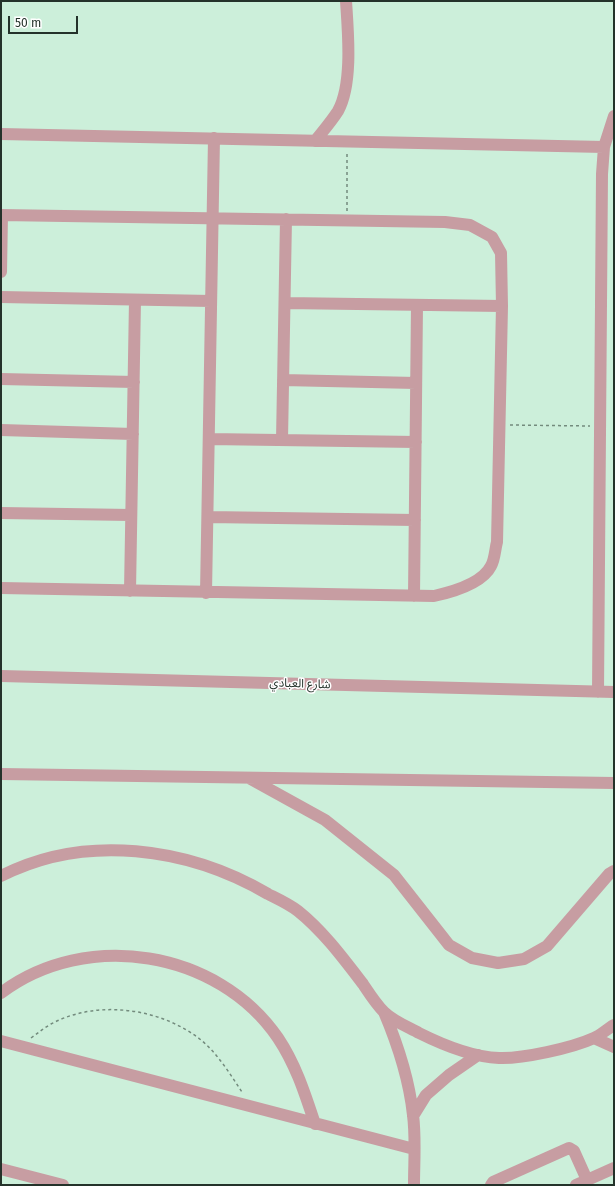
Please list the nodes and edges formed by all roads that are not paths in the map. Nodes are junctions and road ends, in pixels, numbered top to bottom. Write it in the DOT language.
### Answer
graph roads {
  1 [pos="346,1"];
  2 [pos="614,116"];
  3 [pos="1,134"];
  4 [pos="214,138"];
  5 [pos="315,141"];
  6 [pos="604,147"];
  7 [pos="2,215"];
  8 [pos="212,218"];
  9 [pos="286,219"];
  10 [pos="1,272"];
  11 [pos="1,297"];
  12 [pos="135,300"];
  13 [pos="211,301"];
  14 [pos="285,303"];
  15 [pos="417,305"];
  16 [pos="502,306"];
  17 [pos="1,379"];
  18 [pos="283,380"];
  19 [pos="134,382"];
  20 [pos="416,383"];
  21 [pos="1,430"];
  22 [pos="133,434"];
  23 [pos="209,439"];
  24 [pos="282,440"];
  25 [pos="416,442"];
  26 [pos="1,513"];
  27 [pos="131,515"];
  28 [pos="208,517"];
  29 [pos="415,520"];
  30 [pos="1,588"];
  31 [pos="130,591"];
  32 [pos="206,593"];
  33 [pos="414,596"];
  34 [pos="1,676"];
  35 [pos="598,692"];
  36 [pos="614,692"];
  37 [pos="1,774"];
  38 [pos="247,777"];
  39 [pos="614,783"];
  40 [pos="614,871"];
  41 [pos="1,876"];
  42 [pos="1,993"];
  43 [pos="384,1012"];
  44 [pos="614,1025"];
  45 [pos="594,1038"];
  46 [pos="1,1041"];
  47 [pos="614,1047"];
  48 [pos="478,1055"];
  49 [pos="413,1116"];
  50 [pos="315,1124"];
  51 [pos="414,1149"];
  52 [pos="614,1168"];
  53 [pos="1,1169"];
  54 [pos="587,1180"];
  55 [pos="63,1185"];
  56 [pos="414,1185"];
  57 [pos="492,1185"];
  58 [pos="576,1185"];
  1 -- 5 [label="street"];
  2 -- 6 [label="street"];
  3 -- 4 [label="street"];
  4 -- 5 [label="street"];
  4 -- 8 [label="street"];
  5 -- 6 [label="street"];
  6 -- 35 [label="street"];
  7 -- 8 [label="street"];
  7 -- 10 [label="street"];
  8 -- 9 [label="street"];
  8 -- 13 [label="street"];
  9 -- 14 [label="street"];
  9 -- 16 [label="street"];
  11 -- 12 [label="street"];
  12 -- 13 [label="street"];
  12 -- 19 [label="street"];
  13 -- 23 [label="street"];
  14 -- 15 [label="street"];
  14 -- 18 [label="street"];
  15 -- 16 [label="street"];
  15 -- 20 [label="street"];
  16 -- 33 [label="street"];
  17 -- 19 [label="street"];
  18 -- 20 [label="street"];
  18 -- 24 [label="street"];
  19 -- 22 [label="street"];
  20 -- 25 [label="street"];
  21 -- 22 [label="street"];
  22 -- 27 [label="street"];
  23 -- 24 [label="street"];
  23 -- 28 [label="street"];
  24 -- 25 [label="street"];
  25 -- 29 [label="street"];
  26 -- 27 [label="street"];
  27 -- 31 [label="street"];
  28 -- 29 [label="street"];
  28 -- 32 [label="street"];
  29 -- 33 [label="street"];
  30 -- 31 [label="street"];
  31 -- 32 [label="street"];
  32 -- 33 [label="street"];
  34 -- 35 [label="street, شارع العبادي"];
  35 -- 36 [label="street, شارع العبادي"];
  37 -- 38 [label="street"];
  38 -- 39 [label="street"];
  38 -- 40 [label="street"];
  41 -- 43 [label="street"];
  42 -- 50 [label="street"];
  43 -- 48 [label="street"];
  43 -- 49 [label="street"];
  44 -- 45 [label="street"];
  45 -- 47 [label="street"];
  45 -- 48 [label="street"];
  46 -- 50 [label="street"];
  48 -- 49 [label="street"];
  49 -- 51 [label="street"];
  50 -- 51 [label="street"];
  51 -- 56 [label="street"];
  52 -- 54 [label="street"];
  53 -- 55 [label="street"];
  54 -- 57 [label="street"];
  54 -- 58 [label="street"];
}
